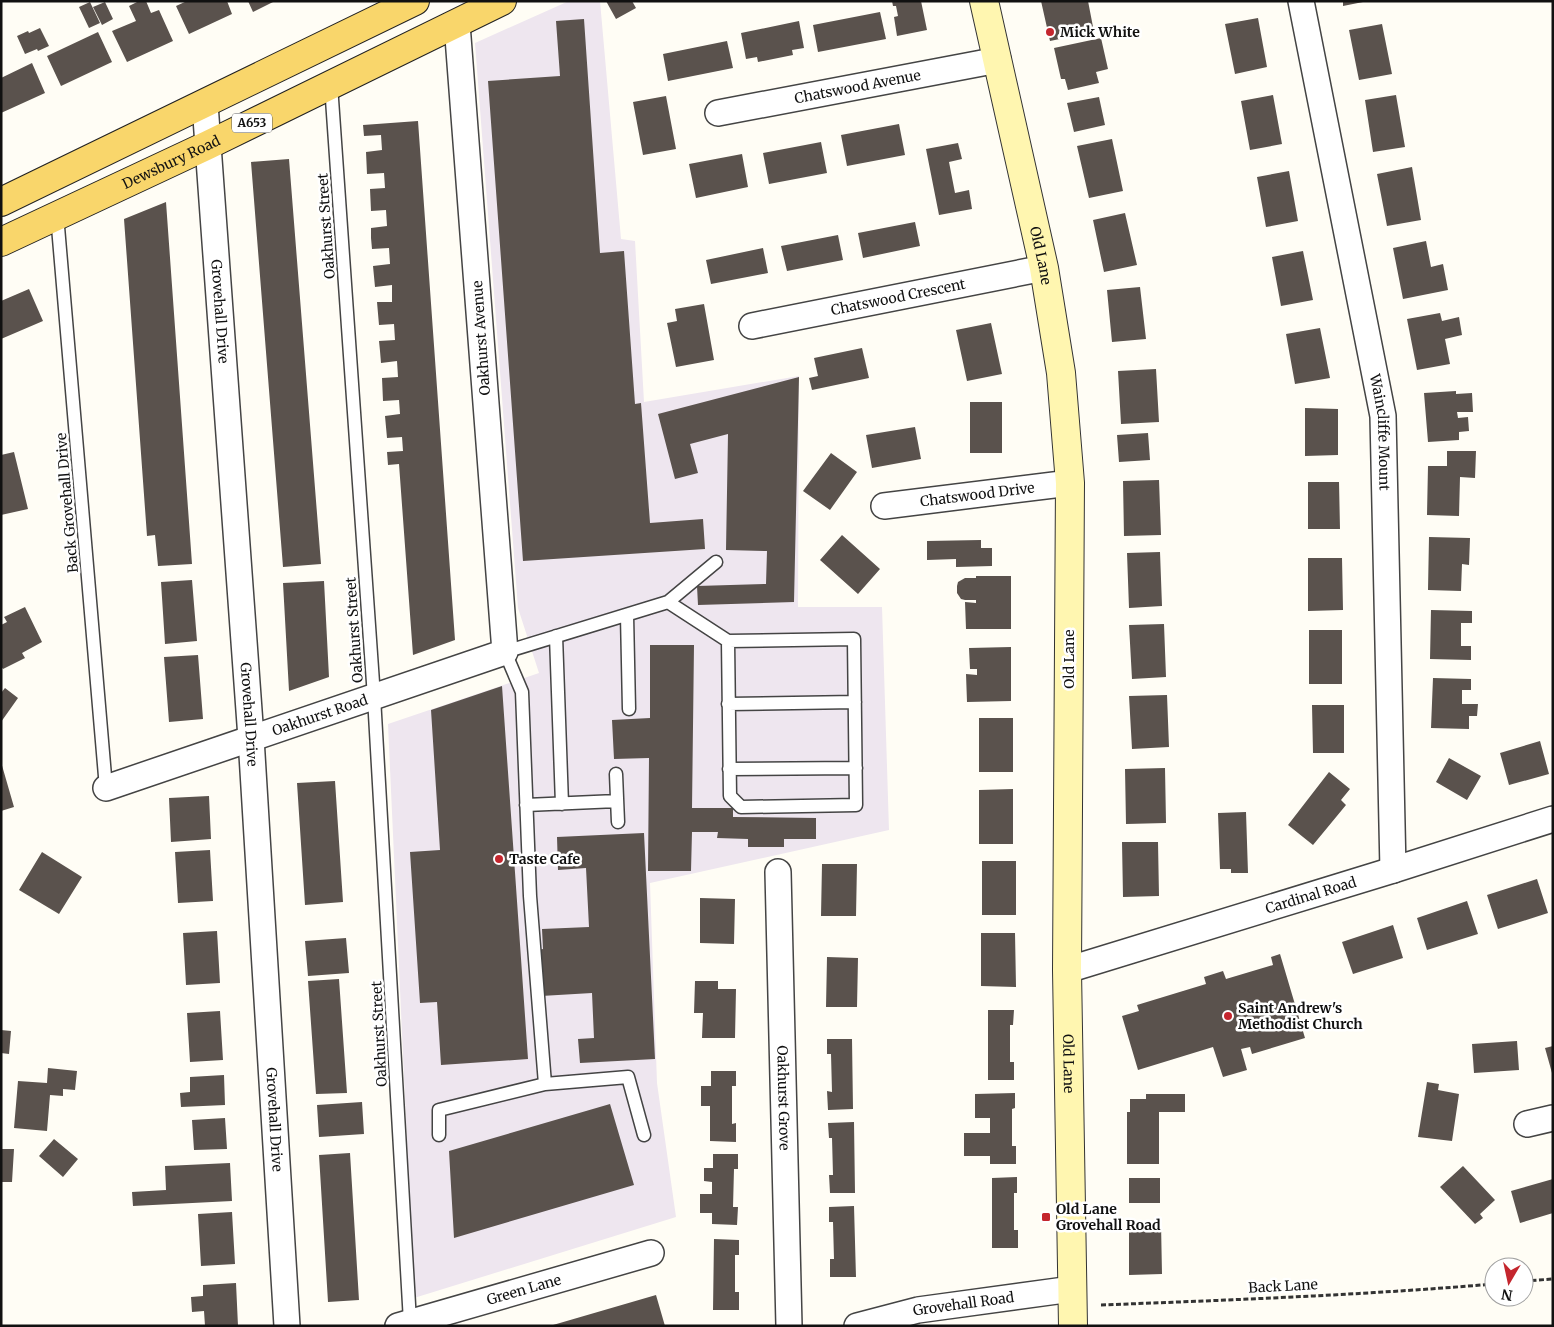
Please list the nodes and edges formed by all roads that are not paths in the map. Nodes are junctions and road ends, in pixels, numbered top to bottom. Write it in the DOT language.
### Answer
graph roads {
  1 [pos="414,1"];
  2 [pos="502,1"];
  3 [pos="984,1"];
  4 [pos="1301,1"];
  5 [pos="457,24"];
  6 [pos="998,60"];
  7 [pos="331,86"];
  8 [pos="205,104"];
  9 [pos="718,113"];
  10 [pos="208,144"];
  11 [pos="1,202"];
  12 [pos="58,215"];
  13 [pos="1,242"];
  14 [pos="1044,268"];
  15 [pos="752,326"];
  16 [pos="1070,483"];
  17 [pos="884,506"];
  18 [pos="716,562"];
  19 [pos="668,602"];
  20 [pos="627,614"];
  21 [pos="556,636"];
  22 [pos="728,641"];
  23 [pos="505,652"];
  24 [pos="374,697"];
  25 [pos="855,702"];
  26 [pos="728,704"];
  27 [pos="628,709"];
  28 [pos="251,738"];
  29 [pos="856,768"];
  30 [pos="730,769"];
  31 [pos="616,774"];
  32 [pos="106,788"];
  33 [pos="617,802"];
  34 [pos="562,804"];
  35 [pos="526,805"];
  36 [pos="1553,819"];
  37 [pos="618,822"];
  38 [pos="1394,870"];
  39 [pos="778,872"];
  40 [pos="1067,970"];
  41 [pos="545,1084"];
  42 [pos="1553,1118"];
  43 [pos="1526,1124"];
  44 [pos="439,1135"];
  45 [pos="644,1135"];
  46 [pos="651,1253"];
  47 [pos="1072,1307"];
  48 [pos="404,1324"];
  49 [pos="287,1326"];
  50 [pos="789,1326"];
  51 [pos="857,1326"];
  1 -- 8 [label="main road"];
  2 -- 5 [label="main road, Dewsbury Road / A653"];
  3 -- 6 [label="street, Old Lane"];
  4 -- 38 [label="street, Waincliffe Mount"];
  5 -- 7 [label="main road, Dewsbury Road / A653"];
  5 -- 23 [label="street, Oakhurst Avenue"];
  6 -- 9 [label="street, Chatswood Avenue"];
  6 -- 14 [label="street, Old Lane"];
  7 -- 10 [label="main road, Dewsbury Road / A653"];
  7 -- 24 [label="lane, Oakhurst Street"];
  8 -- 10 [label="street, Grovehall Drive"];
  8 -- 11 [label="main road"];
  10 -- 12 [label="main road, Dewsbury Road / A653"];
  10 -- 28 [label="street, Grovehall Drive"];
  12 -- 13 [label="main road, Dewsbury Road / A653"];
  12 -- 32 [label="lane, Back Grovehall Drive"];
  14 -- 15 [label="street, Chatswood Crescent"];
  14 -- 16 [label="street, Old Lane"];
  16 -- 17 [label="street, Chatswood Drive"];
  16 -- 40 [label="street, Old Lane"];
  18 -- 19 [label="lane"];
  19 -- 20 [label="lane"];
  19 -- 22 [label="lane"];
  20 -- 21 [label="lane"];
  20 -- 27 [label="lane"];
  21 -- 23 [label="lane"];
  21 -- 34 [label="lane"];
  22 -- 25 [label="lane"];
  22 -- 26 [label="lane"];
  23 -- 24 [label="street, Oakhurst Road"];
  23 -- 35 [label="lane"];
  24 -- 28 [label="street, Oakhurst Road"];
  24 -- 48 [label="lane, Oakhurst Street"];
  25 -- 26 [label="lane"];
  25 -- 29 [label="lane"];
  26 -- 30 [label="lane"];
  28 -- 32 [label="street, Oakhurst Road"];
  28 -- 49 [label="street, Grovehall Drive"];
  29 -- 30 [label="lane"];
  29 -- 30 [label="lane"];
  31 -- 33 [label="lane"];
  33 -- 34 [label="lane"];
  33 -- 37 [label="lane"];
  34 -- 35 [label="lane"];
  35 -- 41 [label="lane"];
  36 -- 38 [label="street, Cardinal Road"];
  38 -- 40 [label="street, Cardinal Road"];
  39 -- 50 [label="street, Oakhurst Grove"];
  40 -- 47 [label="street, Old Lane"];
  41 -- 44 [label="lane"];
  41 -- 45 [label="lane"];
  42 -- 43 [label="street"];
  46 -- 48 [label="street, Green Lane"];
  47 -- 51 [label="street, Grovehall Road"];
}
